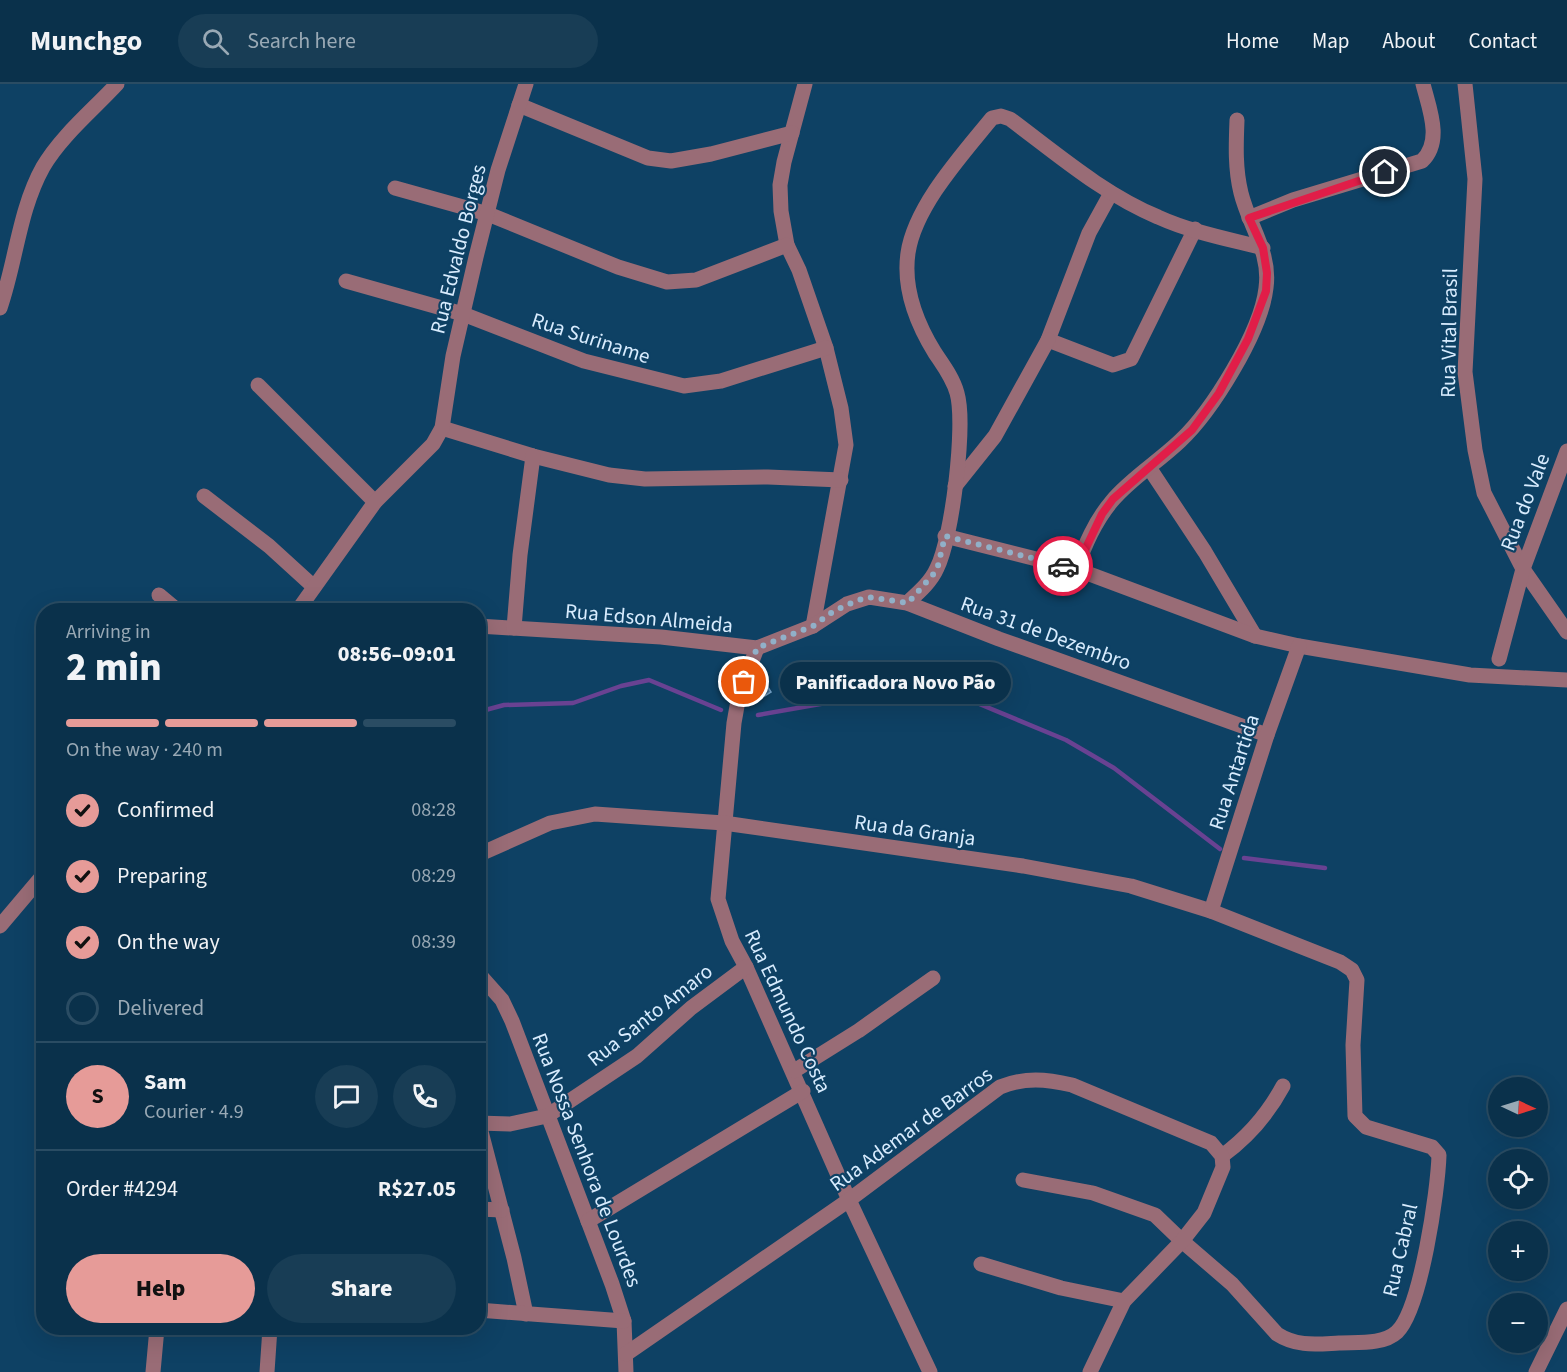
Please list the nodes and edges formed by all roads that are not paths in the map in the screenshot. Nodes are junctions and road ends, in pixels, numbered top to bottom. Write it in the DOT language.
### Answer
graph roads {
  1 [pos="117,84"];
  2 [pos="526,84"];
  3 [pos="805,84"];
  4 [pos="1423,84"];
  5 [pos="1465,84"];
  6 [pos="519,105"];
  7 [pos="1237,120"];
  8 [pos="792,133"];
  9 [pos="395,188"];
  10 [pos="1111,193"];
  11 [pos="488,214"];
  12 [pos="1249,218"];
  13 [pos="1195,229"];
  14 [pos="787,245"];
  15 [pos="1263,248"];
  16 [pos="346,281"];
  17 [pos="0,308"];
  18 [pos="463,314"];
  19 [pos="1048,340"];
  20 [pos="826,348"];
  21 [pos="258,385"];
  22 [pos="442,428"];
  23 [pos="1567,451"];
  24 [pos="532,456"];
  25 [pos="1150,469"];
  26 [pos="841,480"];
  27 [pos="955,486"];
  28 [pos="204,496"];
  29 [pos="375,502"];
  30 [pos="945,536"];
  31 [pos="1076,569"];
  32 [pos="1523,569"];
  33 [pos="314,587"];
  34 [pos="159,595"];
  35 [pos="169,603"];
  36 [pos="303,603"];
  37 [pos="908,603"];
  38 [pos="486,626"];
  39 [pos="813,626"];
  40 [pos="514,628"];
  41 [pos="1567,632"];
  42 [pos="1255,636"];
  43 [pos="1299,646"];
  44 [pos="757,648"];
  45 [pos="1500,659"];
  46 [pos="1567,680"];
  47 [pos="1267,735"];
  48 [pos="724,823"];
  49 [pos="486,851"];
  50 [pos="36,883"];
  51 [pos="1211,911"];
  52 [pos="0,926"];
  53 [pos="746,967"];
  54 [pos="933,978"];
  55 [pos="486,983"];
  56 [pos="794,1071"];
  57 [pos="1283,1086"];
  58 [pos="803,1091"];
  59 [pos="547,1116"];
  60 [pos="486,1124"];
  61 [pos="486,1150"];
  62 [pos="1222,1156"];
  63 [pos="1438,1170"];
  64 [pos="1023,1180"];
  65 [pos="849,1200"];
  66 [pos="486,1209"];
  67 [pos="502,1210"];
  68 [pos="588,1221"];
  69 [pos="1182,1241"];
  70 [pos="981,1264"];
  71 [pos="1124,1301"];
  72 [pos="1567,1309"];
  73 [pos="486,1311"];
  74 [pos="526,1314"];
  75 [pos="624,1321"];
  76 [pos="156,1335"];
  77 [pos="270,1335"];
  78 [pos="626,1354"];
  79 [pos="153,1372"];
  80 [pos="267,1372"];
  81 [pos="626,1372"];
  82 [pos="930,1372"];
  83 [pos="1090,1372"];
  84 [pos="1536,1372"];
  1 -- 17 [label="street"];
  2 -- 6 [label="street, Rua Edvaldo Borges"];
  3 -- 8 [label="street"];
  4 -- 12 [label="street"];
  5 -- 32 [label="street, Rua Vital Brasil"];
  6 -- 8 [label="street"];
  6 -- 11 [label="street, Rua Edvaldo Borges"];
  7 -- 12 [label="street"];
  8 -- 14 [label="street"];
  9 -- 11 [label="street"];
  10 -- 13 [label="street"];
  10 -- 19 [label="street"];
  10 -- 27 [label="street"];
  11 -- 14 [label="street"];
  11 -- 18 [label="street, Rua Edvaldo Borges"];
  12 -- 15 [label="street"];
  13 -- 15 [label="street"];
  13 -- 19 [label="street"];
  14 -- 20 [label="street"];
  15 -- 25 [label="street"];
  16 -- 18 [label="street, Rua Suriname"];
  18 -- 20 [label="street, Rua Suriname"];
  18 -- 22 [label="street, Rua Edvaldo Borges"];
  19 -- 27 [label="street"];
  20 -- 26 [label="street"];
  21 -- 29 [label="street"];
  22 -- 24 [label="street"];
  22 -- 29 [label="street"];
  23 -- 32 [label="street, Rua do Vale"];
  24 -- 26 [label="street"];
  24 -- 40 [label="street"];
  25 -- 31 [label="street"];
  25 -- 42 [label="street"];
  26 -- 39 [label="street"];
  27 -- 30 [label="street"];
  28 -- 33 [label="street"];
  29 -- 33 [label="street"];
  30 -- 31 [label="street"];
  30 -- 37 [label="street"];
  31 -- 42 [label="street"];
  32 -- 41 [label="street, Rua Vital Brasil"];
  32 -- 45 [label="street, Rua do Vale"];
  33 -- 36 [label="street"];
  34 -- 35 [label="street"];
  37 -- 39 [label="street, Rua 31 de Dezembro"];
  37 -- 47 [label="street, Rua 31 de Dezembro"];
  38 -- 40 [label="street, Rua Edson Almeida"];
  39 -- 44 [label="street, Rua Edson Almeida"];
  40 -- 44 [label="street, Rua Edson Almeida"];
  42 -- 43 [label="street"];
  43 -- 46 [label="street"];
  43 -- 47 [label="street, Rua Antartida"];
  44 -- 48 [label="street, Rua Edmundo Costa"];
  47 -- 51 [label="street, Rua Antartida"];
  48 -- 49 [label="street, Rua da Granja"];
  48 -- 51 [label="street, Rua da Granja"];
  48 -- 53 [label="street, Rua Edmundo Costa"];
  50 -- 52 [label="street"];
  51 -- 63 [label="street, Rua da Granja"];
  53 -- 56 [label="street, Rua Edmundo Costa"];
  53 -- 59 [label="street, Rua Santo Amaro"];
  54 -- 56 [label="street"];
  55 -- 59 [label="street, Rua Nossa Senhora de Lourdes"];
  56 -- 58 [label="street, Rua Edmundo Costa"];
  57 -- 62 [label="street"];
  58 -- 65 [label="street, Rua Edmundo Costa"];
  58 -- 68 [label="street"];
  59 -- 60 [label="street, Rua Santo Amaro"];
  59 -- 68 [label="street, Rua Nossa Senhora de Lourdes"];
  61 -- 67 [label="street"];
  62 -- 65 [label="street, Rua Ademar de Barros"];
  62 -- 69 [label="street"];
  63 -- 69 [label="street, Rua Cabral"];
  64 -- 69 [label="street, Rua Cabral"];
  65 -- 78 [label="street, Rua Ademar de Barros"];
  65 -- 82 [label="street, Rua Edmundo Costa"];
  66 -- 67 [label="street"];
  67 -- 74 [label="street"];
  68 -- 75 [label="street, Rua Nossa Senhora de Lourdes"];
  69 -- 71 [label="street"];
  70 -- 71 [label="street"];
  71 -- 83 [label="street"];
  72 -- 84 [label="street"];
  73 -- 74 [label="street"];
  74 -- 75 [label="street"];
  75 -- 78 [label="street, Rua Nossa Senhora de Lourdes"];
  76 -- 79 [label="street"];
  77 -- 80 [label="street"];
  78 -- 81 [label="street, Rua Nossa Senhora de Lourdes"];
}
